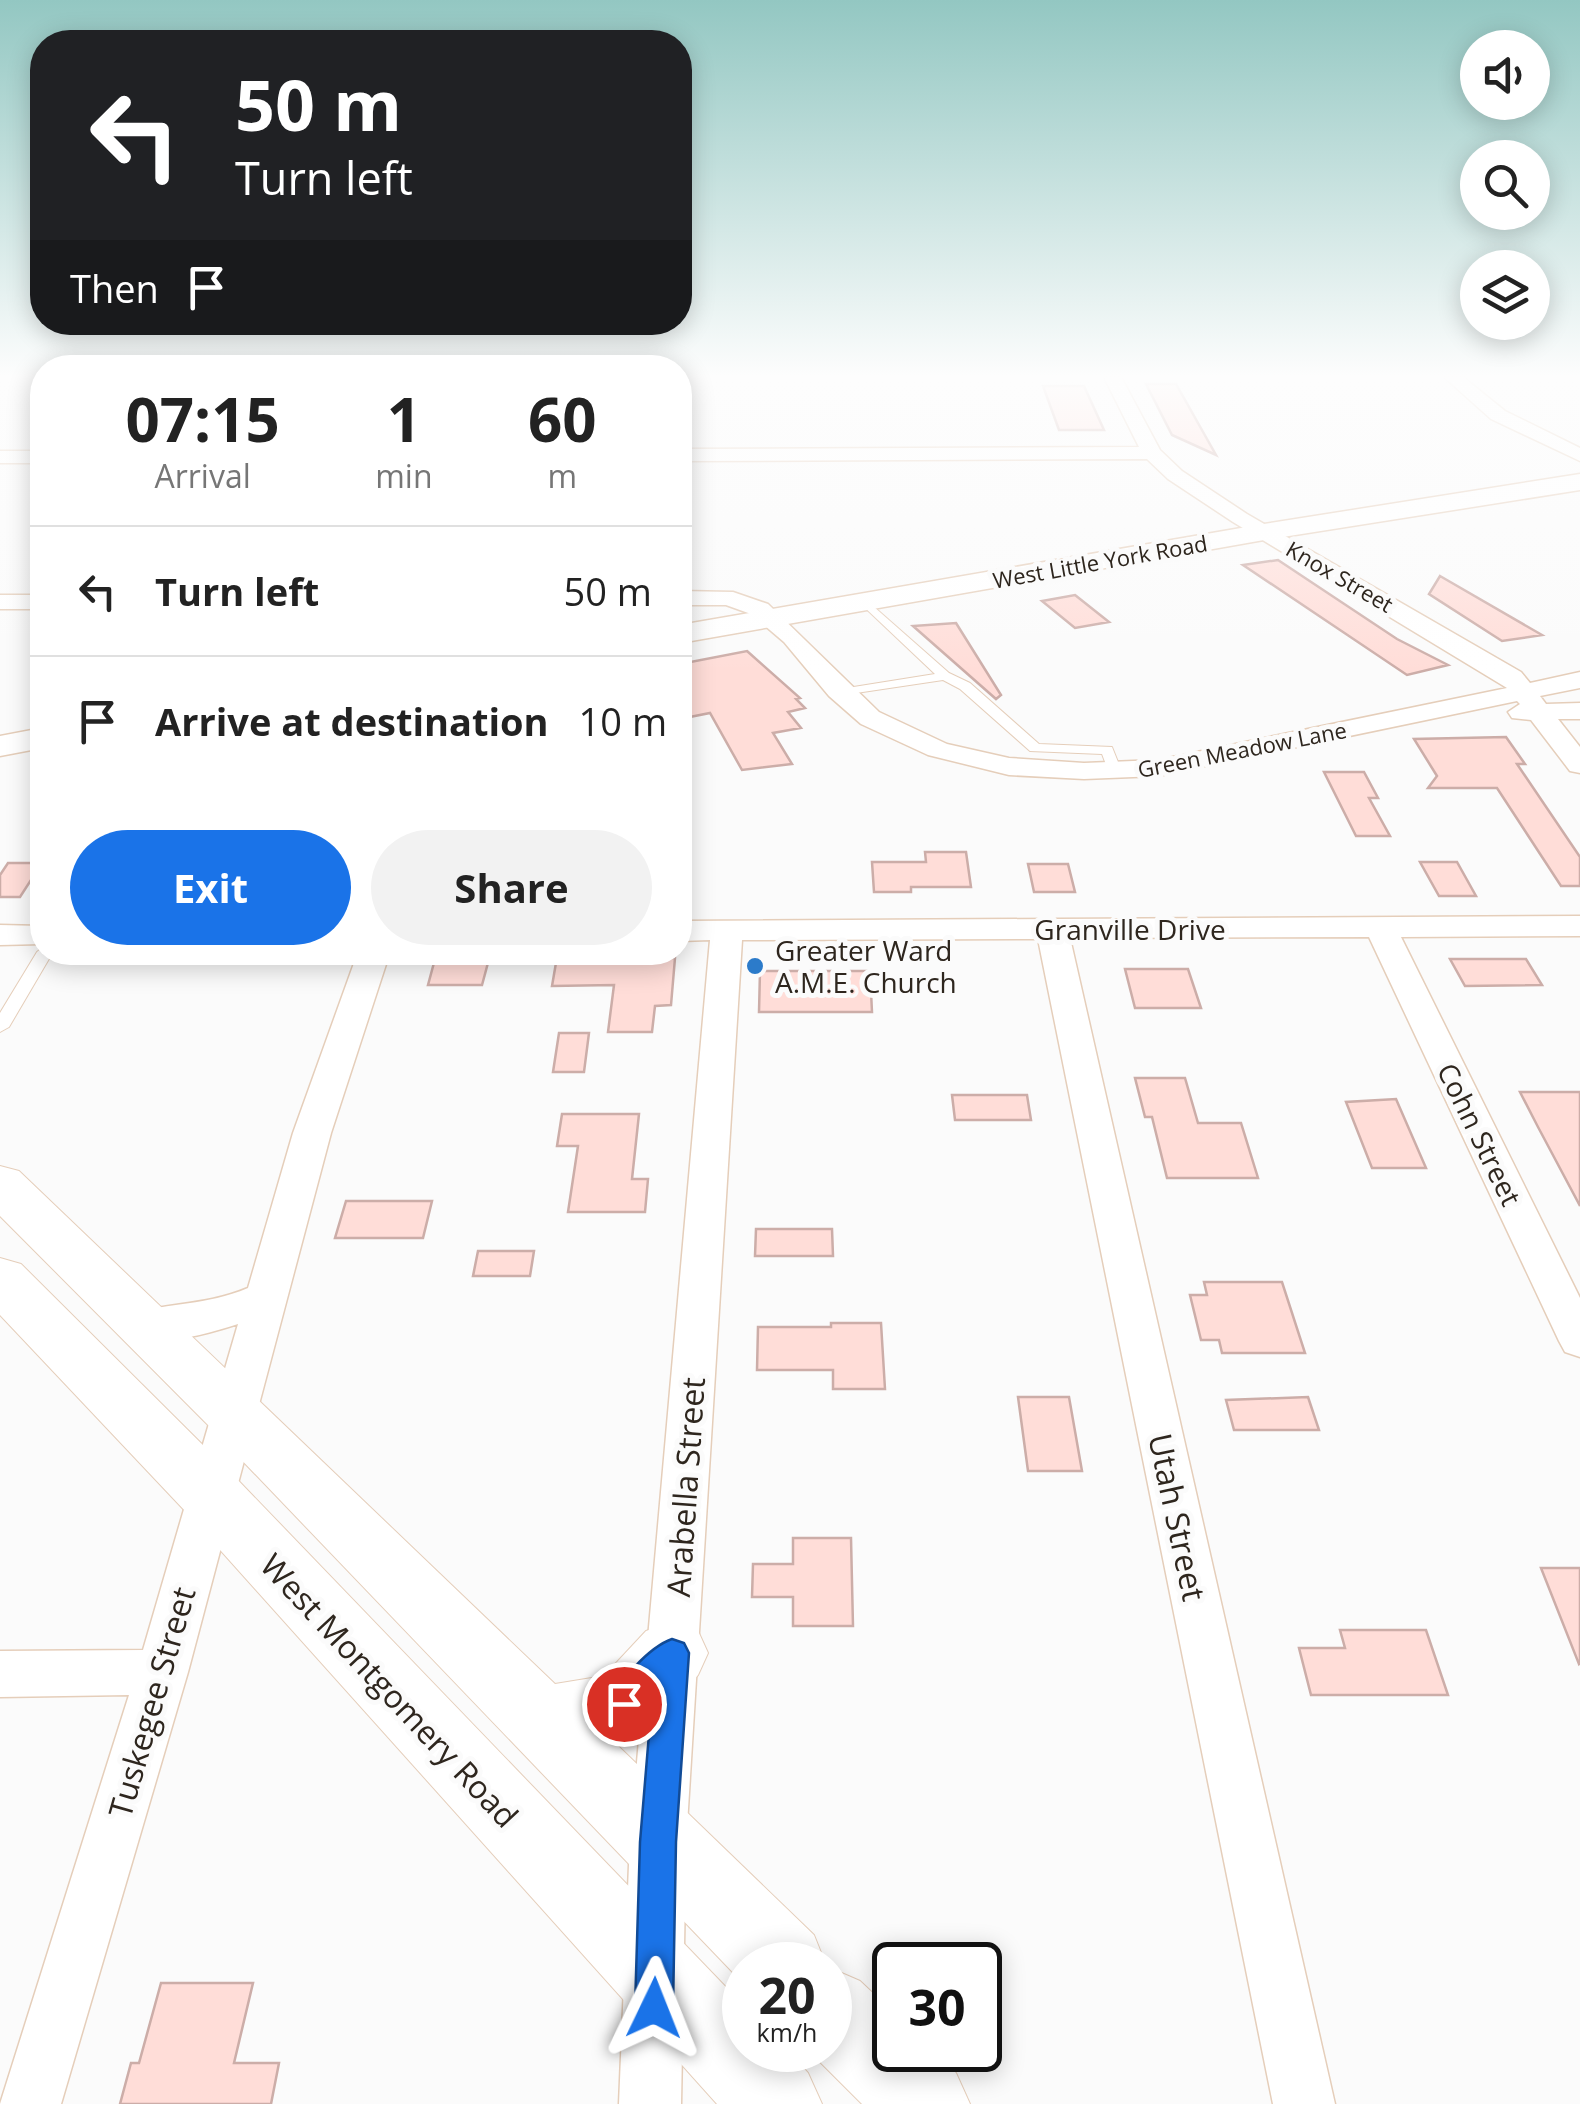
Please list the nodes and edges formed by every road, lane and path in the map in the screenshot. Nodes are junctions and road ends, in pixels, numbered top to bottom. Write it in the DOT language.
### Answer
graph roads {
  1 [pos="1177,475"];
  2 [pos="1580,482"];
  3 [pos="1264,532"];
  4 [pos="692,599"];
  5 [pos="0,602"];
  6 [pos="30,602"];
  7 [pos="865,602"];
  8 [pos="772,619"];
  9 [pos="692,632"];
  10 [pos="945,676"];
  11 [pos="1580,680"];
  12 [pos="841,694"];
  13 [pos="1531,702"];
  14 [pos="1580,711"];
  15 [pos="30,740"];
  16 [pos="0,746"];
  17 [pos="1580,766"];
  18 [pos="1115,772"];
  19 [pos="1580,926"];
  20 [pos="1380,928"];
  21 [pos="692,930"];
  22 [pos="727,930"];
  23 [pos="1052,930"];
  24 [pos="0,934"];
  25 [pos="30,934"];
  26 [pos="38,965"];
  27 [pos="370,965"];
  28 [pos="0,1027"];
  29 [pos="0,1184"];
  30 [pos="0,1279"];
  31 [pos="264,1298"];
  32 [pos="145,1325"];
  33 [pos="1580,1341"];
  34 [pos="232,1411"];
  35 [pos="210,1494"];
  36 [pos="672,1653"];
  37 [pos="162,1672"];
  38 [pos="0,1674"];
  39 [pos="539,1721"];
  40 [pos="658,1842"];
  41 [pos="760,1942"];
  42 [pos="655,1976"];
  43 [pos="852,2032"];
  44 [pos="30,2104"];
  45 [pos="650,2104"];
  46 [pos="777,2104"];
  47 [pos="925,2104"];
  48 [pos="1304,2104"];
  1 -- 3 [label="street, Knox Street"];
  2 -- 3 [label="street, West Little York Road"];
  3 -- 7 [label="street, West Little York Road"];
  3 -- 13 [label="street, Knox Street"];
  4 -- 8 [label="street"];
  5 -- 6 [label="street"];
  7 -- 8 [label="street, West Little York Road"];
  7 -- 10 [label="lane"];
  8 -- 9 [label="street, West Little York Road"];
  8 -- 12 [label="street, Green Meadow Lane"];
  10 -- 12 [label="lane"];
  10 -- 18 [label="lane"];
  11 -- 13 [label="street, Green Meadow Lane"];
  12 -- 18 [label="street, Green Meadow Lane"];
  13 -- 14 [label="street"];
  13 -- 17 [label="street, Knox Street"];
  13 -- 18 [label="street, Green Meadow Lane"];
  15 -- 16 [label="street"];
  19 -- 20 [label="street, Granville Drive"];
  20 -- 23 [label="street, Granville Drive"];
  20 -- 33 [label="street, Cohn Street"];
  21 -- 22 [label="street, Granville Drive"];
  22 -- 23 [label="street, Granville Drive"];
  22 -- 36 [label="street, Arabella Street"];
  23 -- 48 [label="street, Utah Street"];
  24 -- 25 [label="street"];
  26 -- 28 [label="lane"];
  27 -- 31 [label="street, Tuskegee Street"];
  29 -- 32 [label="main road"];
  30 -- 35 [label="main road, West Montgomery Road"];
  31 -- 32 [label="street"];
  31 -- 34 [label="street, Tuskegee Street"];
  32 -- 34 [label="main road"];
  34 -- 35 [label="street, Tuskegee Street"];
  34 -- 39 [label="main road"];
  35 -- 37 [label="street, Tuskegee Street"];
  35 -- 42 [label="main road, West Montgomery Road"];
  36 -- 39 [label="main road"];
  36 -- 40 [label="street, Arabella Street"];
  37 -- 38 [label="street"];
  37 -- 44 [label="street, Tuskegee Street"];
  39 -- 40 [label="main road"];
  40 -- 41 [label="main road"];
  40 -- 42 [label="street, Arabella Street"];
  42 -- 45 [label="street, Arabella Street"];
  42 -- 46 [label="main road, West Montgomery Road"];
  43 -- 47 [label="main road"];
}
